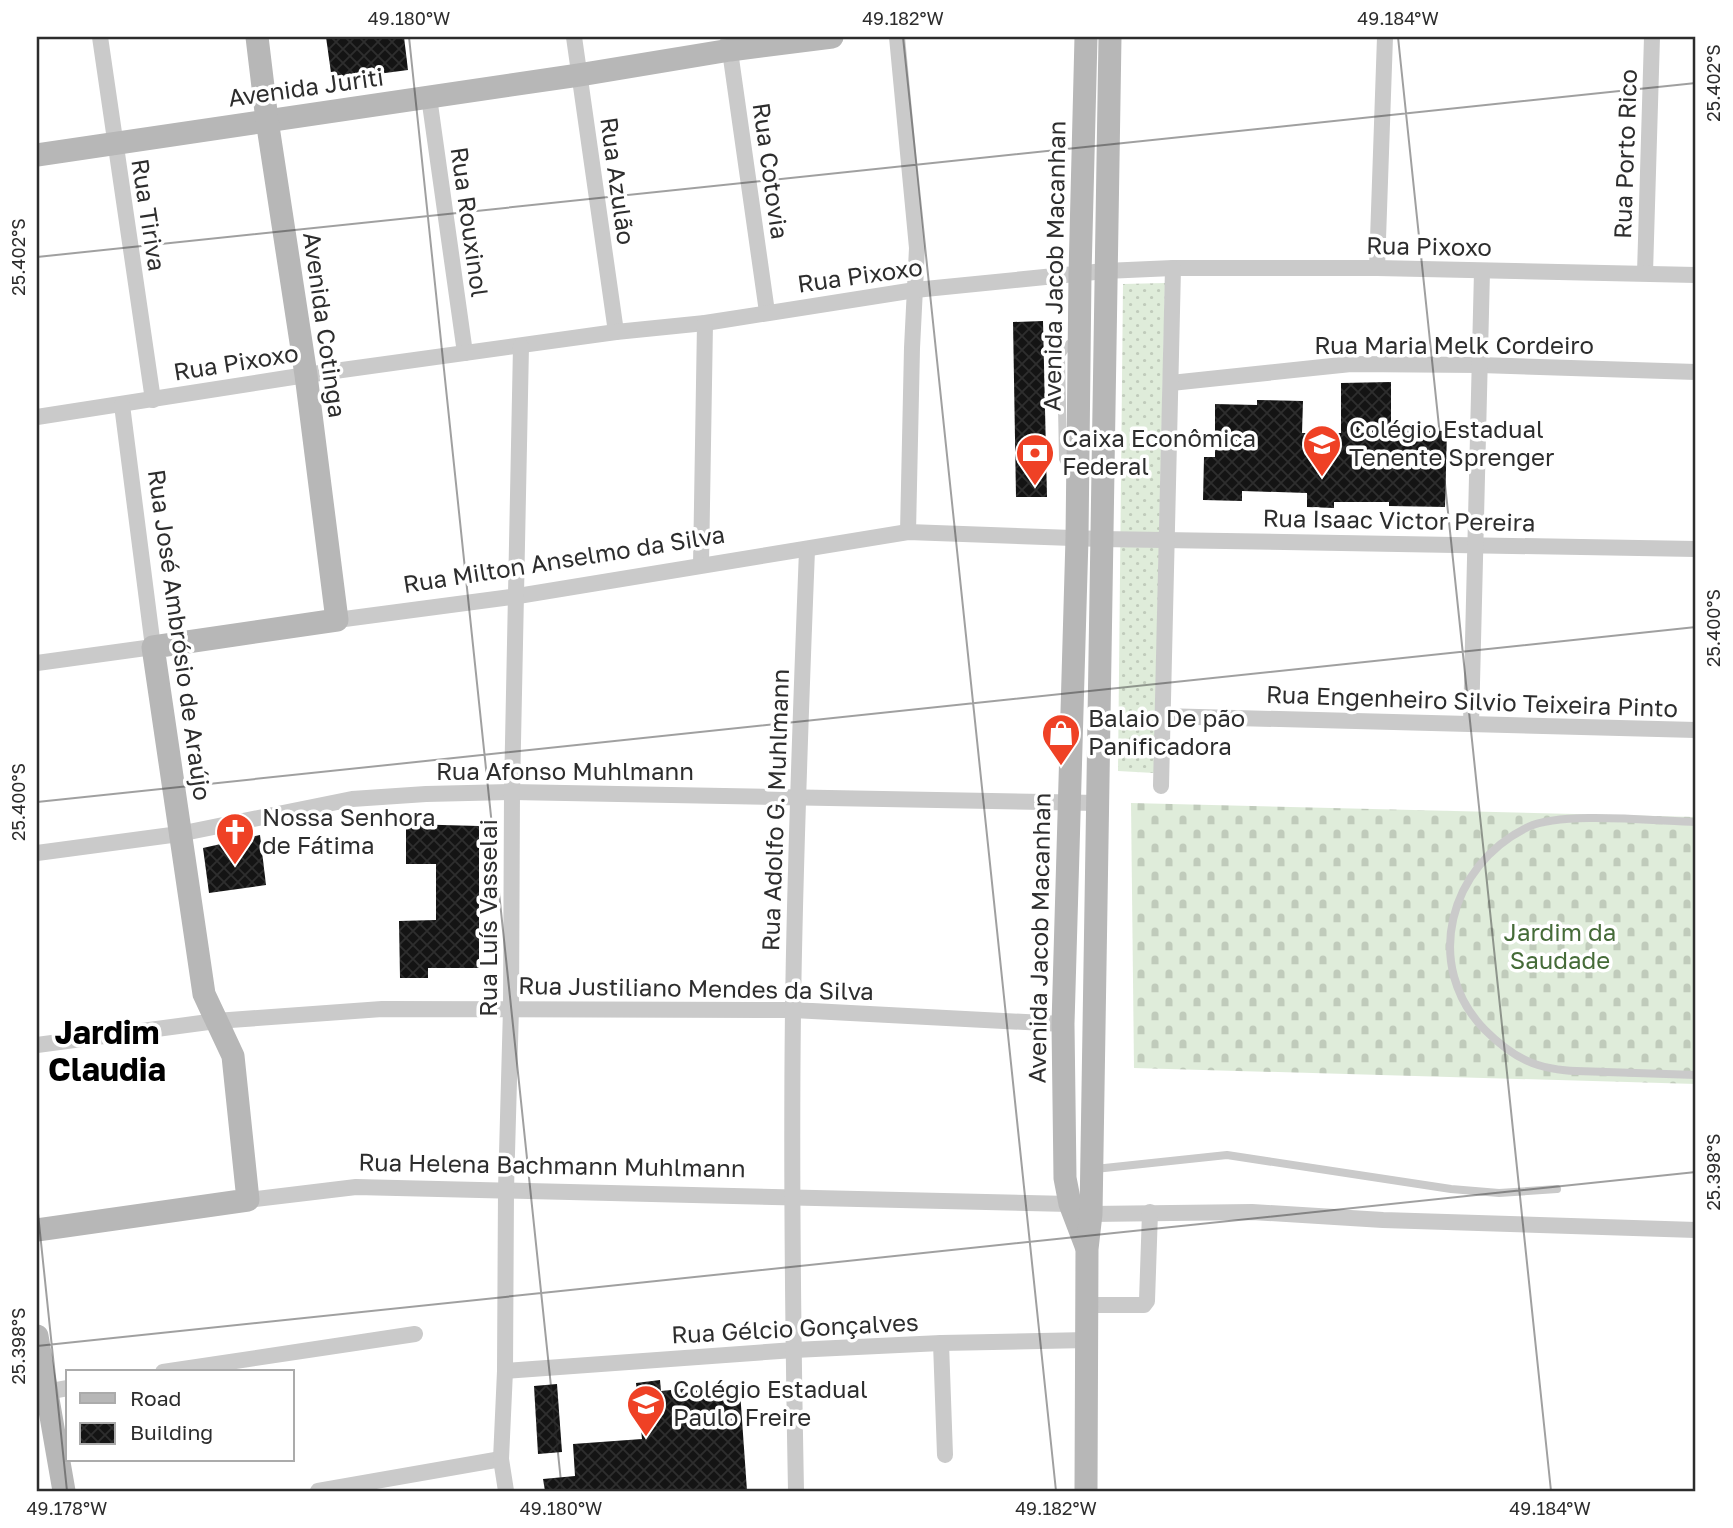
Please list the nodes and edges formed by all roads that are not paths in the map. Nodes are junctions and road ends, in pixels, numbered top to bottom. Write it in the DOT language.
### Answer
graph roads {
  1 [pos="100,37"];
  2 [pos="257,37"];
  3 [pos="574,37"];
  4 [pos="832,37"];
  5 [pos="897,37"];
  6 [pos="1086,37"];
  7 [pos="1110,37"];
  8 [pos="1385,37"];
  9 [pos="1652,37"];
  10 [pos="729,43"];
  11 [pos="579,75"];
  12 [pos="429,97"];
  13 [pos="267,120"];
  14 [pos="114,144"];
  15 [pos="37,155"];
  16 [pos="1173,268"];
  17 [pos="1377,268"];
  18 [pos="1105,271"];
  19 [pos="1482,271"];
  20 [pos="1645,273"];
  21 [pos="1080,275"];
  22 [pos="1696,275"];
  23 [pos="915,290"];
  24 [pos="767,312"];
  25 [pos="705,323"];
  26 [pos="615,332"];
  27 [pos="521,346"];
  28 [pos="465,353"];
  29 [pos="1480,365"];
  30 [pos="1696,372"];
  31 [pos="306,375"];
  32 [pos="1171,383"];
  33 [pos="153,400"];
  34 [pos="122,405"];
  35 [pos="37,417"];
  36 [pos="908,533"];
  37 [pos="1077,538"];
  38 [pos="1101,539"];
  39 [pos="1167,540"];
  40 [pos="1474,545"];
  41 [pos="1696,549"];
  42 [pos="807,550"];
  43 [pos="701,565"];
  44 [pos="518,596"];
  45 [pos="337,620"];
  46 [pos="153,647"];
  47 [pos="37,663"];
  48 [pos="1162,716"];
  49 [pos="1471,724"];
  50 [pos="1696,730"];
  51 [pos="1161,786"];
  52 [pos="512,792"];
  53 [pos="797,797"];
  54 [pos="1069,803"];
  55 [pos="1098,803"];
  56 [pos="1696,822"];
  57 [pos="179,834"];
  58 [pos="37,853"];
  59 [pos="511,1008"];
  60 [pos="793,1010"];
  61 [pos="216,1021"];
  62 [pos="1063,1024"];
  63 [pos="37,1045"];
  64 [pos="1696,1075"];
  65 [pos="1092,1175"];
  66 [pos="1557,1189"];
  67 [pos="506,1190"];
  68 [pos="792,1198"];
  69 [pos="248,1200"];
  70 [pos="1070,1205"];
  71 [pos="1150,1212"];
  72 [pos="1091,1214"];
  73 [pos="37,1230"];
  74 [pos="1696,1230"];
  75 [pos="1087,1249"];
  76 [pos="1087,1305"];
  77 [pos="415,1335"];
  78 [pos="37,1336"];
  79 [pos="1088,1340"];
  80 [pos="941,1343"];
  81 [pos="794,1350"];
  82 [pos="177,1370"];
  83 [pos="505,1371"];
  84 [pos="51,1391"];
  85 [pos="946,1455"];
  86 [pos="502,1459"];
  87 [pos="64,1491"];
  88 [pos="318,1491"];
  89 [pos="506,1491"];
  90 [pos="796,1491"];
  91 [pos="1086,1491"];
  1 -- 14 [label="street, Rua Tiriva"];
  2 -- 13 [label="main road, Avenida Cotinga"];
  3 -- 11 [label="street, Rua Azulão"];
  4 -- 10 [label="main road, Avenida Juriti"];
  5 -- 23 [label="street"];
  6 -- 21 [label="main road, Avenida Jacob Macanhan"];
  7 -- 18 [label="main road, Avenida Jacob Macanhan"];
  8 -- 17 [label="street"];
  9 -- 20 [label="street, Rua Porto Rico"];
  10 -- 11 [label="main road, Avenida Juriti"];
  10 -- 24 [label="street, Rua Cotovia"];
  11 -- 12 [label="main road, Avenida Juriti"];
  11 -- 26 [label="street, Rua Azulão"];
  12 -- 13 [label="main road, Avenida Juriti"];
  12 -- 28 [label="street, Rua Rouxinol"];
  13 -- 14 [label="main road, Avenida Juriti"];
  13 -- 31 [label="main road, Avenida Cotinga"];
  14 -- 15 [label="main road, Avenida Juriti"];
  14 -- 33 [label="street, Rua Tiriva"];
  16 -- 17 [label="street, Rua Pixoxo"];
  16 -- 18 [label="street, Rua Pixoxo"];
  16 -- 32 [label="street"];
  17 -- 19 [label="street, Rua Pixoxo"];
  18 -- 21 [label="street, Rua Pixoxo"];
  18 -- 38 [label="main road, Avenida Jacob Macanhan"];
  19 -- 20 [label="street, Rua Pixoxo"];
  19 -- 29 [label="street"];
  20 -- 22 [label="street, Rua Pixoxo"];
  21 -- 23 [label="street, Rua Pixoxo"];
  21 -- 37 [label="main road, Avenida Jacob Macanhan"];
  23 -- 24 [label="street, Rua Pixoxo"];
  23 -- 36 [label="street"];
  24 -- 25 [label="street, Rua Pixoxo"];
  25 -- 26 [label="street, Rua Pixoxo"];
  25 -- 43 [label="street"];
  26 -- 27 [label="street, Rua Pixoxo"];
  27 -- 28 [label="street, Rua Pixoxo"];
  27 -- 44 [label="street, Rua Luís Vasselai"];
  28 -- 31 [label="street, Rua Pixoxo"];
  29 -- 30 [label="street, Rua Maria Melk Cordeiro"];
  29 -- 32 [label="street, Rua Maria Melk Cordeiro"];
  29 -- 40 [label="street"];
  31 -- 33 [label="street, Rua Pixoxo"];
  31 -- 45 [label="main road, Avenida Cotinga"];
  32 -- 39 [label="street"];
  33 -- 34 [label="street, Rua Pixoxo"];
  34 -- 35 [label="street, Rua Pixoxo"];
  34 -- 46 [label="street, Rua José Ambrósio de Araújo"];
  36 -- 37 [label="street, Rua Milton Anselmo da Silva"];
  36 -- 42 [label="street, Rua Milton Anselmo da Silva"];
  37 -- 38 [label="street, Rua Milton Anselmo da Silva"];
  37 -- 54 [label="main road, Avenida Jacob Macanhan"];
  38 -- 39 [label="street, Rua Isaac Victor Pereira"];
  38 -- 55 [label="main road, Avenida Jacob Macanhan"];
  39 -- 40 [label="street, Rua Isaac Victor Pereira"];
  39 -- 48 [label="street"];
  40 -- 41 [label="street, Rua Isaac Victor Pereira"];
  40 -- 49 [label="street"];
  42 -- 43 [label="street, Rua Milton Anselmo da Silva"];
  42 -- 53 [label="street, Rua Adolfo G. Muhlmann"];
  43 -- 44 [label="street, Rua Milton Anselmo da Silva"];
  44 -- 45 [label="street, Rua Milton Anselmo da Silva"];
  44 -- 52 [label="street, Rua Luís Vasselai"];
  45 -- 46 [label="main road, Rua Milton Anselmo da Silva"];
  46 -- 47 [label="street, Rua Milton Anselmo da Silva"];
  46 -- 57 [label="main road, Rua José Ambrósio de Araújo"];
  48 -- 49 [label="street, Rua Engenheiro Silvio Teixeira Pinto"];
  48 -- 51 [label="street"];
  49 -- 50 [label="street, Rua Engenheiro Silvio Teixeira Pinto"];
  52 -- 53 [label="street, Rua Afonso Muhlmann"];
  52 -- 57 [label="street, Rua Afonso Muhlmann"];
  52 -- 59 [label="street, Rua Luís Vasselai"];
  53 -- 54 [label="street, Rua Afonso Muhlmann"];
  53 -- 60 [label="street, Rua Adolfo G. Muhlmann"];
  54 -- 55 [label="street, Rua Afonso Muhlmann"];
  54 -- 62 [label="main road, Avenida Jacob Macanhan"];
  55 -- 65 [label="main road, Avenida Jacob Macanhan"];
  56 -- 64 [label="lane"];
  57 -- 58 [label="street, Rua Afonso Muhlmann"];
  57 -- 61 [label="main road, Rua José Ambrósio de Araújo"];
  59 -- 60 [label="street, Rua Justiliano Mendes da Silva"];
  59 -- 61 [label="street, Rua Justiliano Mendes da Silva"];
  59 -- 67 [label="street, Rua Luís Vasselai"];
  60 -- 62 [label="street, Rua Justiliano Mendes da Silva"];
  60 -- 68 [label="street, Rua Adolfo G. Muhlmann"];
  61 -- 63 [label="street, Rua Justiliano Mendes da Silva"];
  61 -- 69 [label="main road, Rua José Ambrósio de Araújo"];
  62 -- 70 [label="main road, Avenida Jacob Macanhan"];
  65 -- 66 [label="lane"];
  65 -- 70 [label="main road"];
  65 -- 72 [label="main road, Avenida Jacob Macanhan"];
  67 -- 68 [label="street, Rua Helena Bachmann Muhlmann"];
  67 -- 69 [label="street, Rua Helena Bachmann Muhlmann"];
  67 -- 83 [label="street, Rua Luís Vasselai"];
  68 -- 70 [label="street, Rua Helena Bachmann Muhlmann"];
  68 -- 81 [label="street, Rua Adolfo G. Muhlmann"];
  69 -- 73 [label="main road, Rua Helena Bachmann Muhlmann"];
  70 -- 75 [label="main road, Avenida Jacob Macanhan"];
  71 -- 72 [label="street"];
  71 -- 74 [label="street"];
  71 -- 76 [label="street"];
  72 -- 75 [label="main road, Avenida Jacob Macanhan"];
  75 -- 76 [label="main road, Avenida Jacob Macanhan"];
  76 -- 79 [label="main road, Avenida Jacob Macanhan"];
  77 -- 82 [label="street"];
  78 -- 84 [label="main road"];
  79 -- 80 [label="street, Rua Gélcio Gonçalves"];
  79 -- 91 [label="main road, Avenida Jacob Macanhan"];
  80 -- 81 [label="street, Rua Gélcio Gonçalves"];
  80 -- 85 [label="street"];
  81 -- 83 [label="street, Rua Gélcio Gonçalves"];
  81 -- 90 [label="street, Rua Adolfo G. Muhlmann"];
  83 -- 86 [label="street, Rua Luís Vasselai"];
  84 -- 87 [label="main road"];
  86 -- 88 [label="street"];
  86 -- 89 [label="street, Rua Luís Vasselai"];
}
